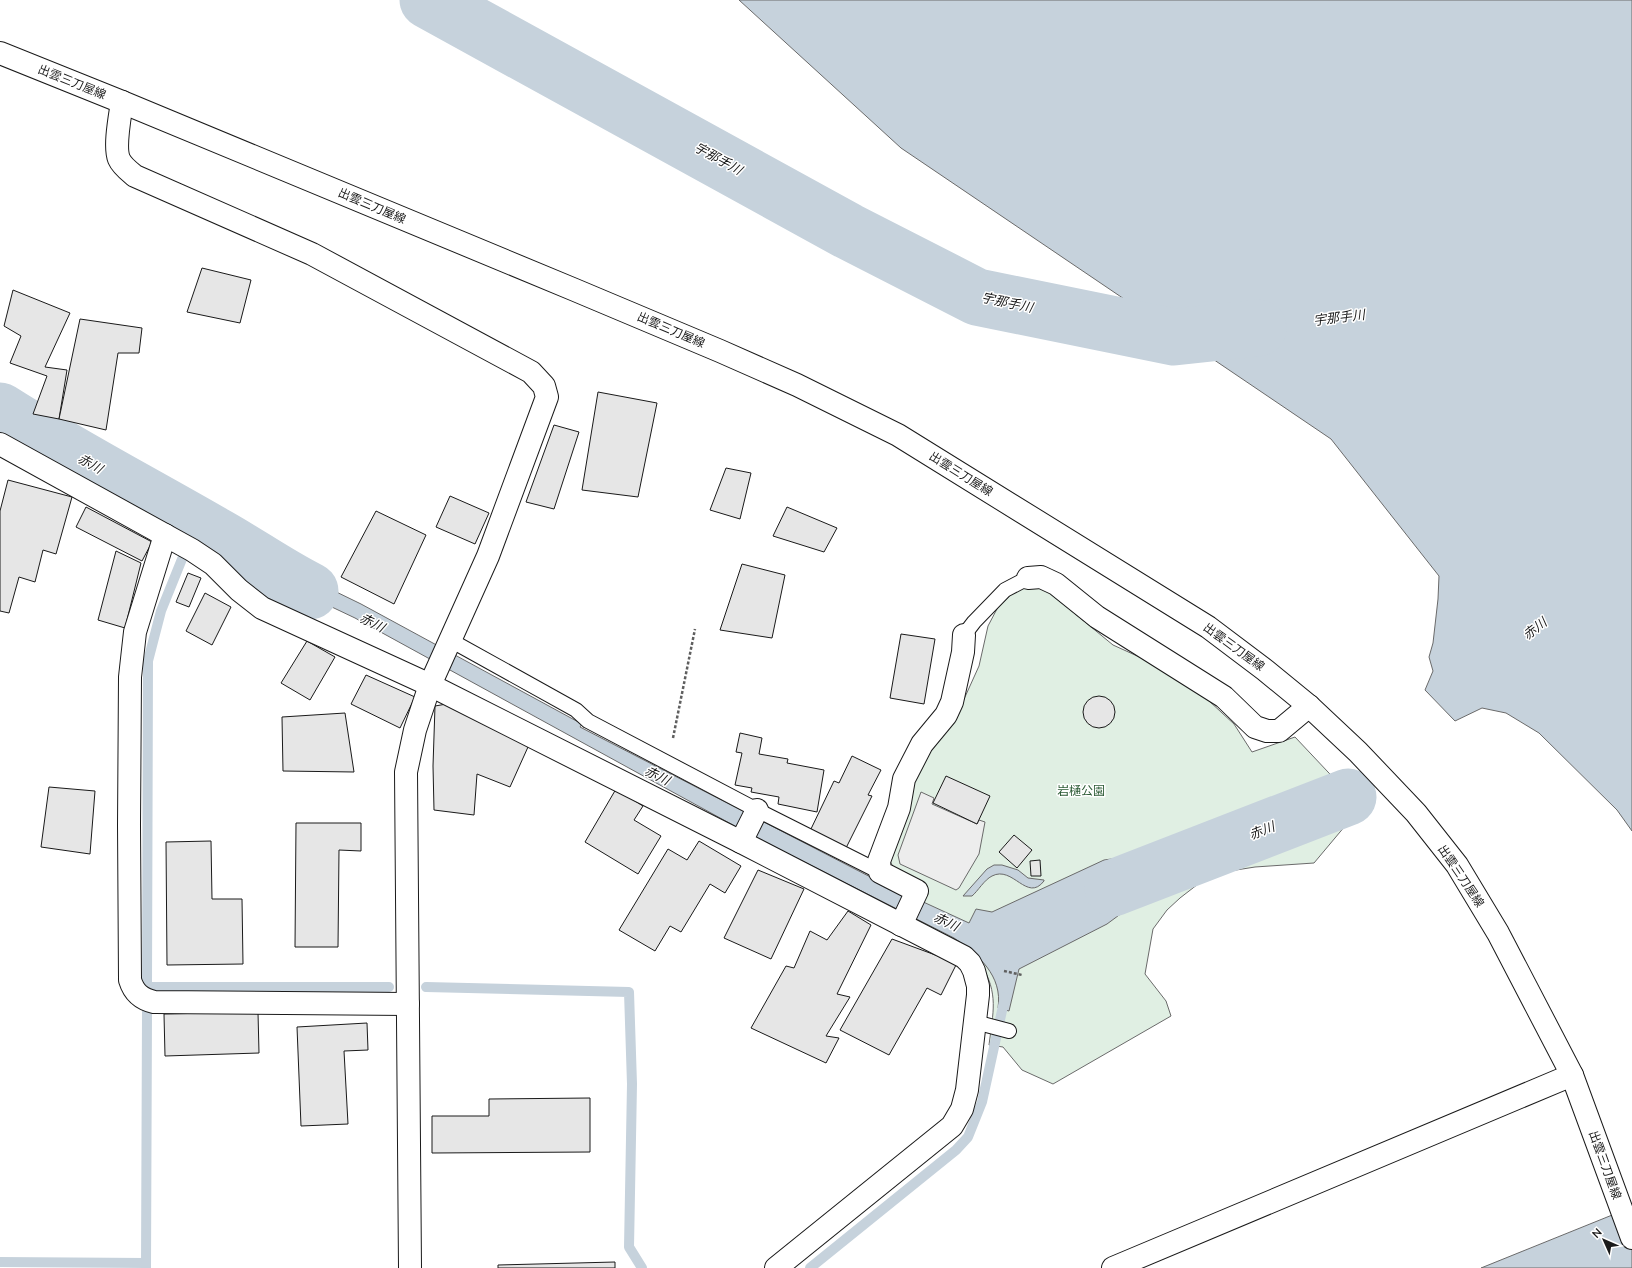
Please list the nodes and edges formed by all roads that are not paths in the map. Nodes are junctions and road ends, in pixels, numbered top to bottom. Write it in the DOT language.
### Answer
graph roads {
  1 [pos="0,53"];
  2 [pos="122,102"];
  3 [pos="0,444"];
  4 [pos="165,535"];
  5 [pos="1028,578"];
  6 [pos="964,635"];
  7 [pos="449,642"];
  8 [pos="434,676"];
  9 [pos="1309,706"];
  10 [pos="756,812"];
  11 [pos="743,839"];
  12 [pos="880,872"];
  13 [pos="907,912"];
  14 [pos="408,1004"];
  15 [pos="983,1024"];
  16 [pos="1006,1031"];
  17 [pos="1572,1074"];
  18 [pos="1632,1238"];
  19 [pos="410,1268"];
  20 [pos="776,1268"];
  21 [pos="1113,1268"];
  1 -- 2 [label="street, 出雲三刀屋線"];
  2 -- 7 [label="street"];
  2 -- 9 [label="street, 出雲三刀屋線"];
  3 -- 4 [label="street"];
  4 -- 8 [label="street"];
  4 -- 14 [label="street"];
  5 -- 6 [label="lane"];
  5 -- 9 [label="street"];
  6 -- 12 [label="street"];
  7 -- 8 [label="street"];
  7 -- 10 [label="lane"];
  8 -- 11 [label="street"];
  8 -- 14 [label="street"];
  9 -- 17 [label="street, 出雲三刀屋線"];
  10 -- 11 [label="street"];
  10 -- 12 [label="lane"];
  11 -- 13 [label="street"];
  12 -- 13 [label="street"];
  13 -- 15 [label="street"];
  14 -- 19 [label="street"];
  15 -- 16 [label="lane"];
  15 -- 20 [label="street"];
  17 -- 18 [label="street, 出雲三刀屋線"];
  17 -- 21 [label="street"];
}
